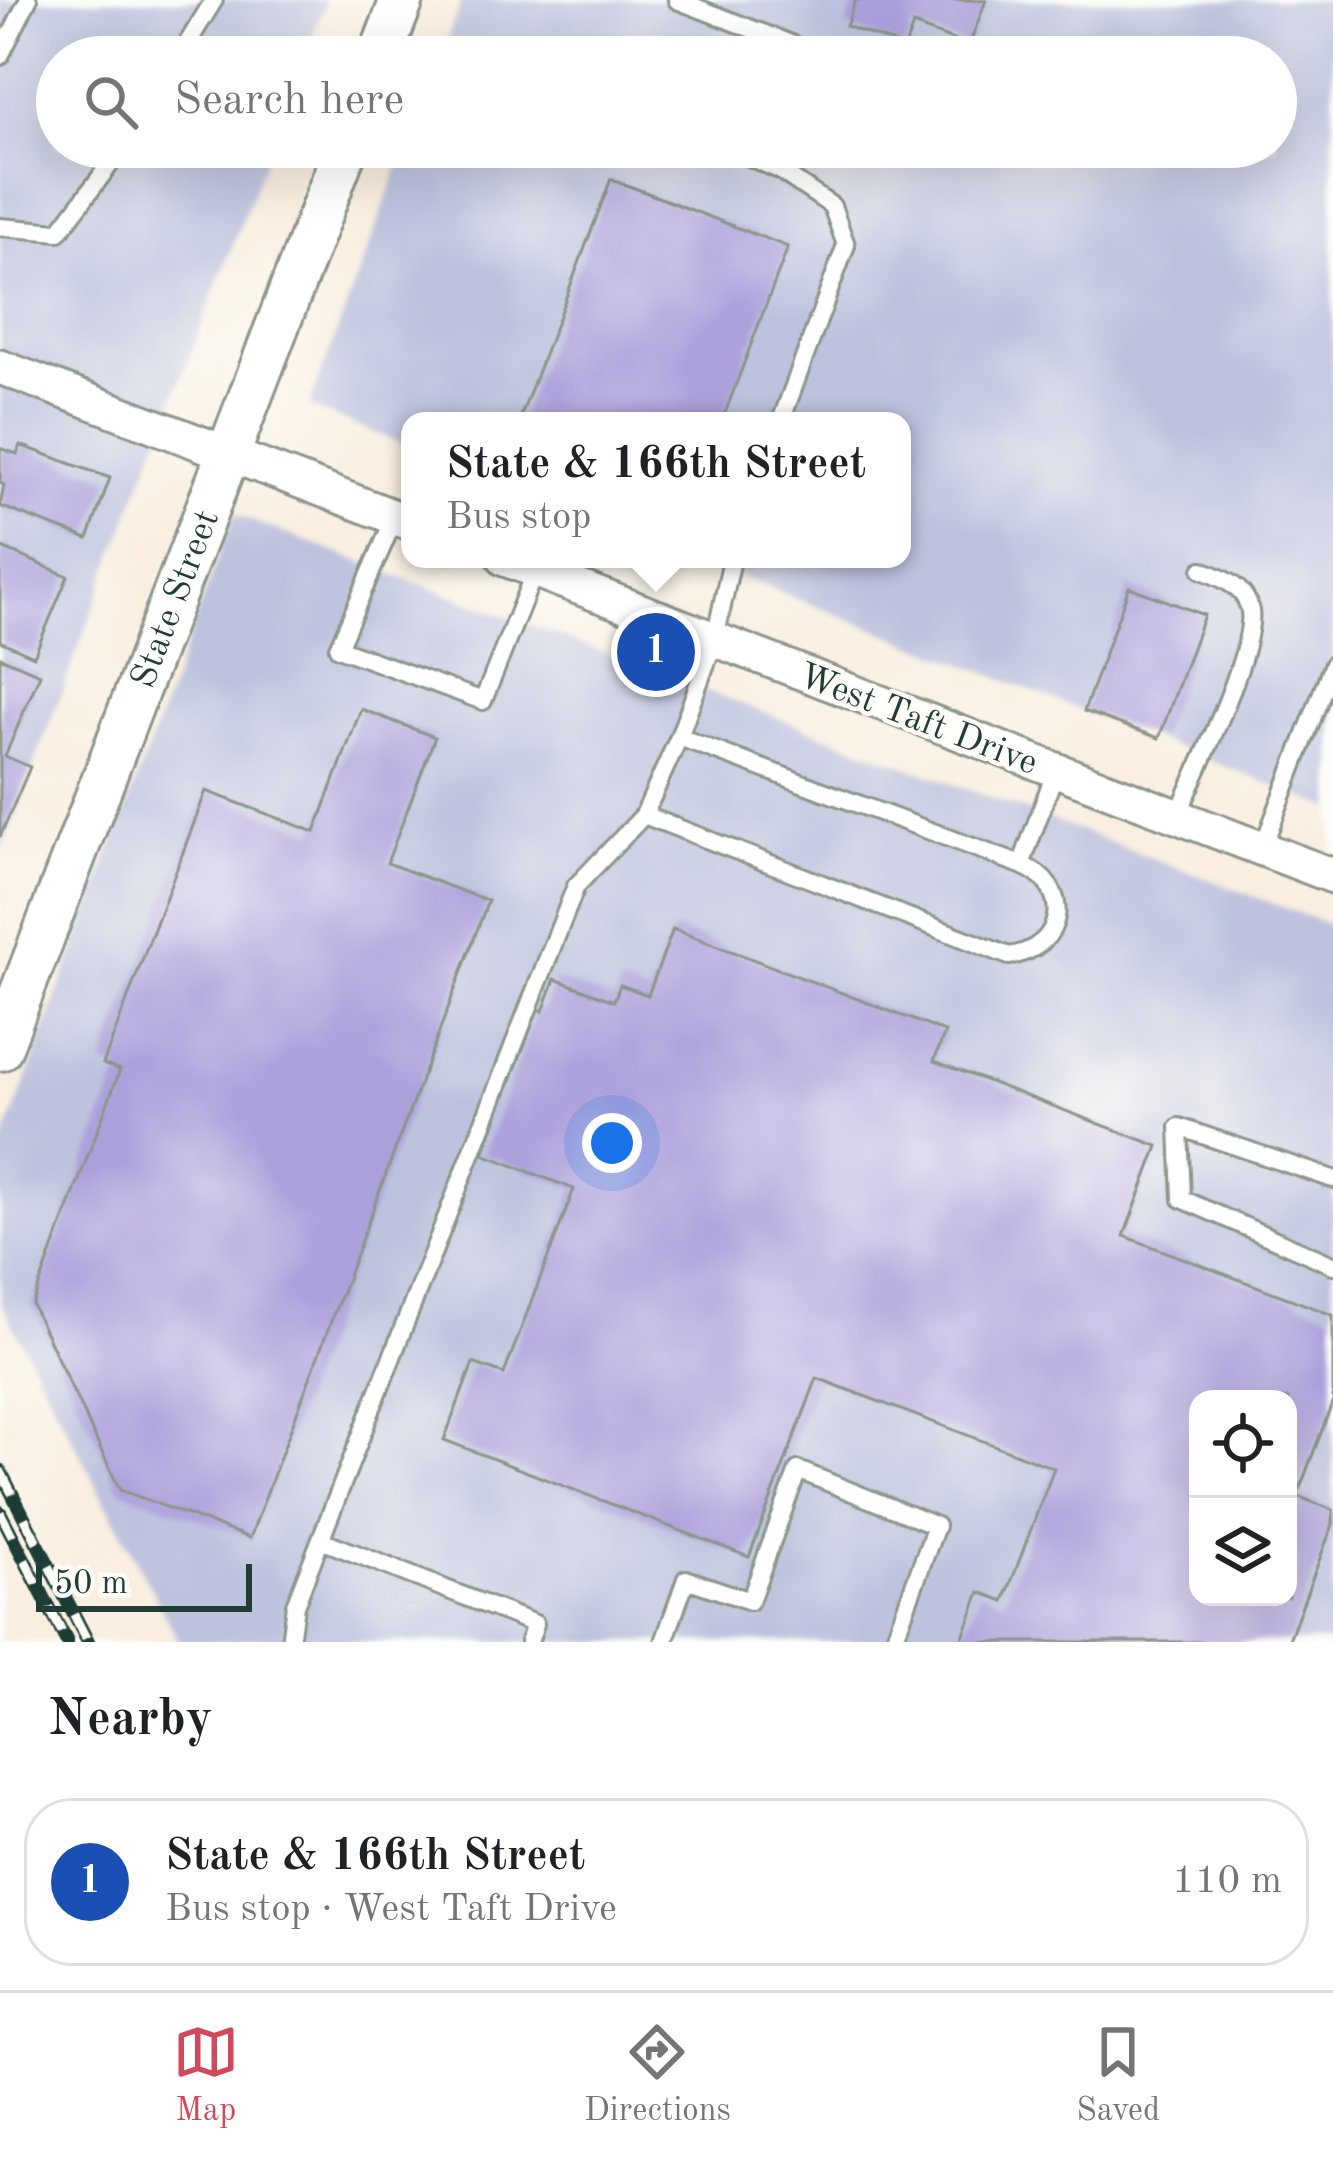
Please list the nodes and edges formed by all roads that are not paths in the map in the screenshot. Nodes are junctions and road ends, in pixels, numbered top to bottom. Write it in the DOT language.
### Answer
graph roads {
  1 [pos="28,0"];
  2 [pos="214,0"];
  3 [pos="402,0"];
  4 [pos="677,0"];
  5 [pos="192,36"];
  6 [pos="388,36"];
  7 [pos="770,36"];
  8 [pos="0,56"];
  9 [pos="107,168"];
  10 [pos="338,168"];
  11 [pos="774,168"];
  12 [pos="0,227"];
  13 [pos="0,367"];
  14 [pos="784,412"];
  15 [pos="230,453"];
  16 [pos="401,519"];
  17 [pos="401,524"];
  18 [pos="519,568"];
  19 [pos="528,568"];
  20 [pos="730,568"];
  21 [pos="1202,570"];
  22 [pos="715,639"];
  23 [pos="1333,664"];
  24 [pos="679,737"];
  25 [pos="1056,770"];
  26 [pos="644,815"];
  27 [pos="1177,817"];
  28 [pos="1262,849"];
  29 [pos="1021,865"];
  30 [pos="1333,876"];
  31 [pos="0,1048"];
  32 [pos="1333,1179"];
  33 [pos="1333,1265"];
  34 [pos="321,1540"];
  35 [pos="290,1642"];
  36 [pos="529,1642"];
  37 [pos="664,1642"];
  38 [pos="893,1642"];
  1 -- 8 [label="lane"];
  2 -- 5 [label="lane"];
  3 -- 6 [label="street"];
  4 -- 7 [label="lane"];
  9 -- 12 [label="lane"];
  10 -- 15 [label="street, State Street"];
  11 -- 14 [label="lane"];
  13 -- 15 [label="street"];
  15 -- 16 [label="street"];
  15 -- 31 [label="street, State Street"];
  17 -- 18 [label="lane"];
  19 -- 22 [label="street, West Taft Drive"];
  20 -- 22 [label="lane"];
  21 -- 27 [label="lane"];
  22 -- 24 [label="lane"];
  22 -- 25 [label="street, West Taft Drive"];
  23 -- 28 [label="lane"];
  24 -- 26 [label="lane"];
  24 -- 29 [label="lane"];
  25 -- 27 [label="street, West Taft Drive"];
  25 -- 29 [label="lane"];
  26 -- 29 [label="lane"];
  26 -- 34 [label="lane"];
  27 -- 28 [label="street, West Taft Drive"];
  28 -- 30 [label="street, West Taft Drive"];
  32 -- 33 [label="lane"];
  34 -- 35 [label="lane"];
  34 -- 36 [label="lane"];
  37 -- 38 [label="lane"];
}
